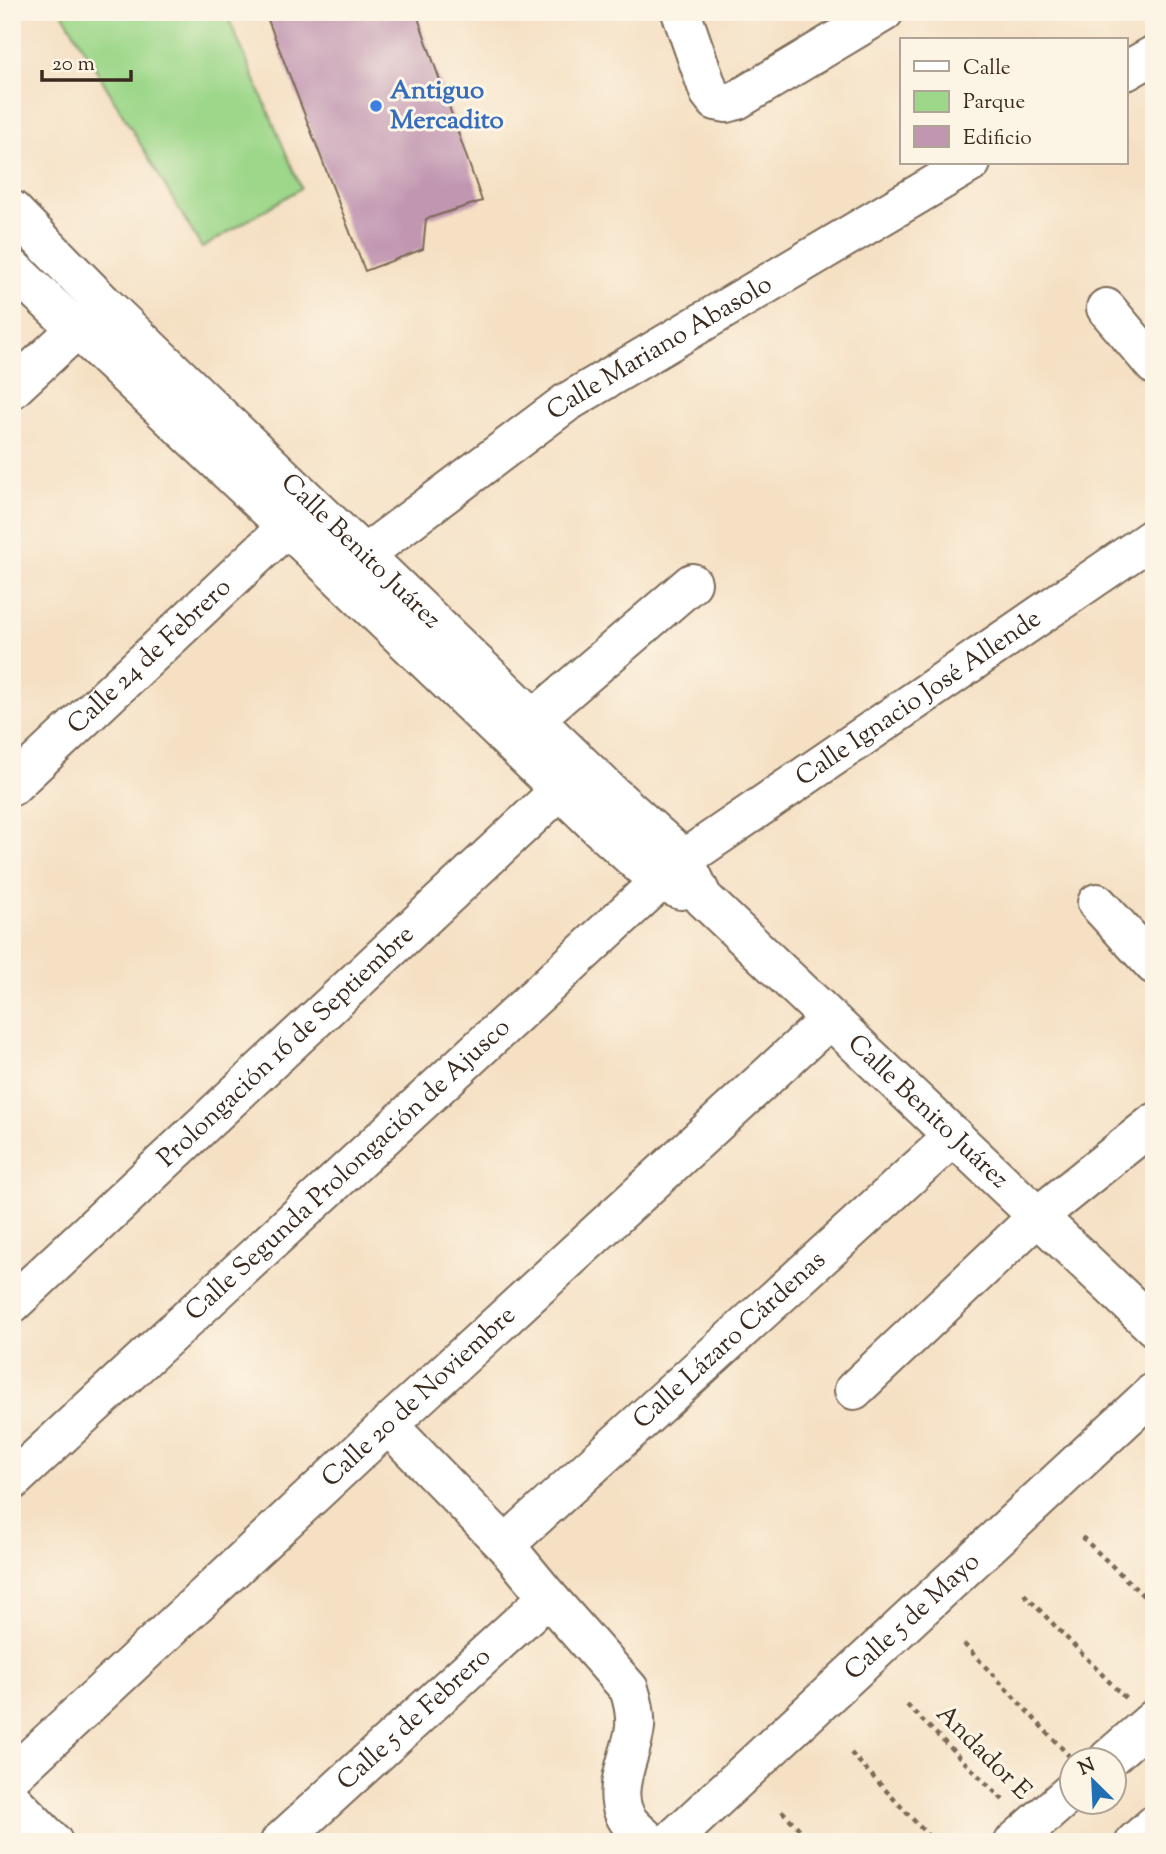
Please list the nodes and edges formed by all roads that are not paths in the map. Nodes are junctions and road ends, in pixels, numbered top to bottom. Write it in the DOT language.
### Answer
graph roads {
  1 [pos="681,12"];
  2 [pos="884,12"];
  3 [pos="1154,55"];
  4 [pos="1128,70"];
  5 [pos="969,164"];
  6 [pos="12,210"];
  7 [pos="12,268"];
  8 [pos="1107,308"];
  9 [pos="91,316"];
  10 [pos="1154,365"];
  11 [pos="12,389"];
  12 [pos="287,527"];
  13 [pos="1154,537"];
  14 [pos="365,554"];
  15 [pos="692,583"];
  16 [pos="534,719"];
  17 [pos="12,786"];
  18 [pos="561,790"];
  19 [pos="671,870"];
  20 [pos="1097,903"];
  21 [pos="1154,965"];
  22 [pos="830,1019"];
  23 [pos="1154,1123"];
  24 [pos="954,1136"];
  25 [pos="1038,1216"];
  26 [pos="12,1304"];
  27 [pos="1154,1327"];
  28 [pos="854,1390"];
  29 [pos="1154,1392"];
  30 [pos="388,1426"];
  31 [pos="12,1481"];
  32 [pos="505,1545"];
  33 [pos="548,1597"];
  34 [pos="1152,1721"];
  35 [pos="1124,1745"];
  36 [pos="12,1776"];
  37 [pos="1058,1803"];
  38 [pos="17,1815"];
  39 [pos="1154,1825"];
  40 [pos="1022,1835"];
  41 [pos="53,1842"];
  42 [pos="280,1842"];
  43 [pos="650,1842"];
  44 [pos="670,1842"];
  45 [pos="1135,1842"];
  1 -- 2 [label="street"];
  3 -- 4 [label="street"];
  5 -- 14 [label="street, Calle Mariano Abasolo"];
  6 -- 9 [label="street, Calle Benito Juárez"];
  7 -- 9 [label="street, Calle Benito Juárez"];
  8 -- 10 [label="street"];
  9 -- 11 [label="street"];
  9 -- 12 [label="street, Calle Benito Juárez"];
  9 -- 14 [label="street, Calle Benito Juárez"];
  12 -- 17 [label="street, Calle 24 de Febrero"];
  12 -- 18 [label="street, Calle Benito Juárez"];
  13 -- 19 [label="street, Calle Ignacio José Allende"];
  14 -- 16 [label="street, Calle Benito Juárez"];
  15 -- 16 [label="street"];
  16 -- 19 [label="street, Calle Benito Juárez"];
  18 -- 19 [label="street, Calle Benito Juárez"];
  18 -- 26 [label="street, Prolongación 16 de Septiembre"];
  19 -- 22 [label="street, Calle Benito Juárez"];
  19 -- 31 [label="street, Calle Segunda Prolongación de Ajusco"];
  20 -- 21 [label="street"];
  22 -- 24 [label="street, Calle Benito Juárez"];
  22 -- 30 [label="street, Calle 20 de Noviembre"];
  23 -- 25 [label="street"];
  24 -- 25 [label="street, Calle Benito Juárez"];
  24 -- 32 [label="street, Calle Lázaro Cárdenas"];
  25 -- 27 [label="street, Calle Benito Juárez"];
  25 -- 28 [label="street"];
  29 -- 44 [label="street, Calle 5 de Mayo"];
  30 -- 32 [label="street"];
  30 -- 36 [label="street, Calle 20 de Noviembre"];
  32 -- 33 [label="street"];
  33 -- 42 [label="street, Calle 5 de Febrero"];
  33 -- 43 [label="street"];
  34 -- 35 [label="street"];
  37 -- 40 [label="street"];
  38 -- 41 [label="street"];
  39 -- 45 [label="street"];
}
